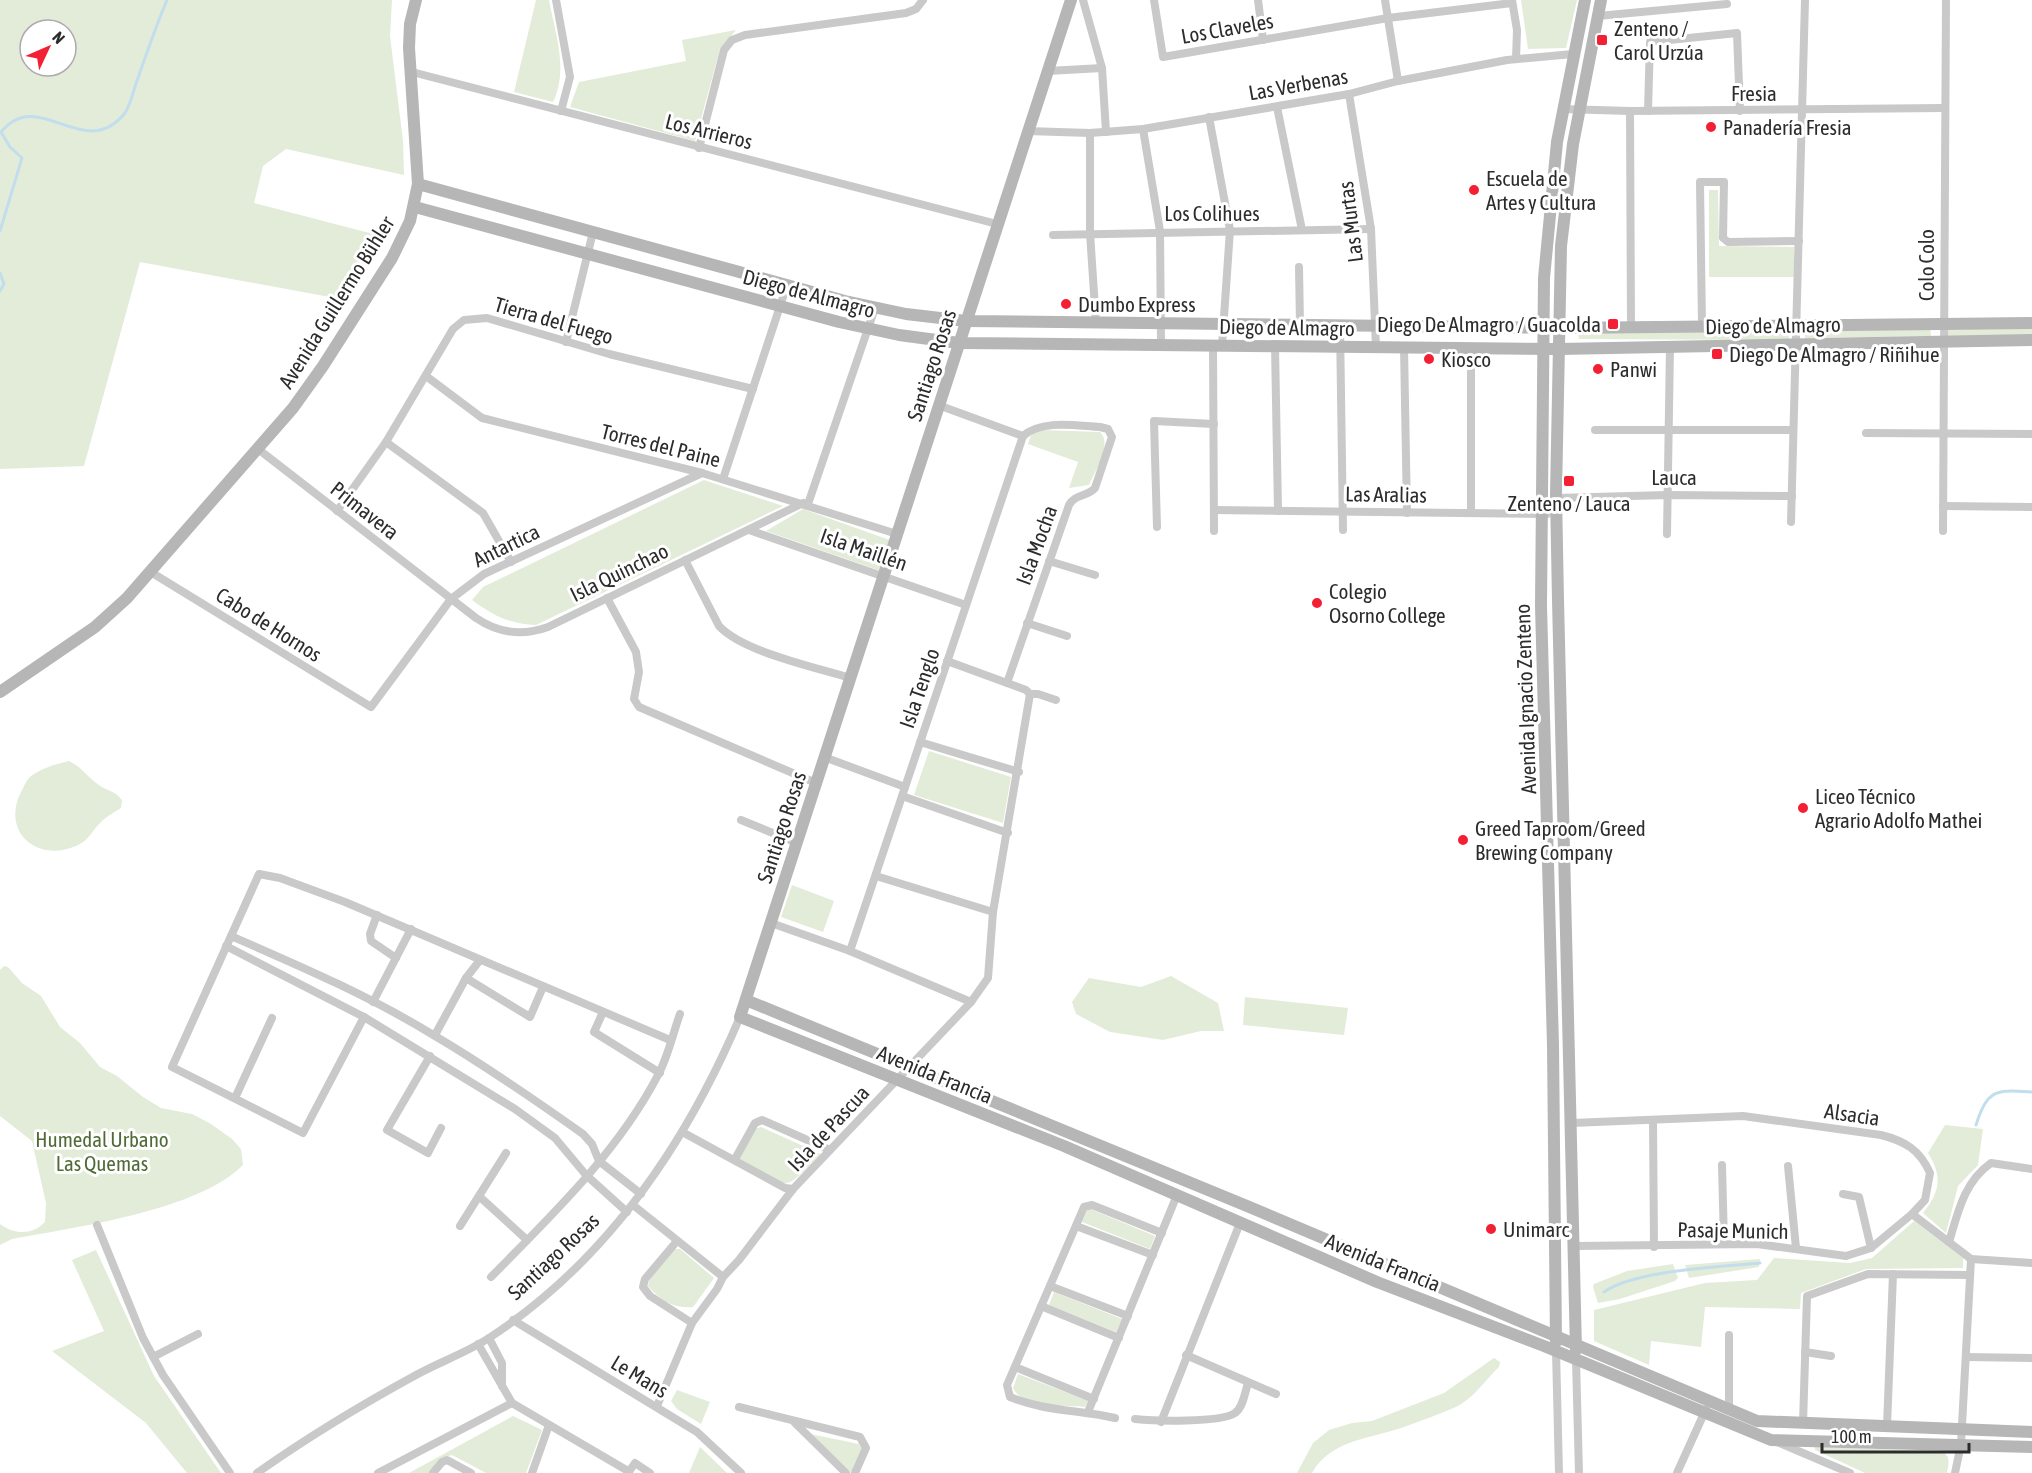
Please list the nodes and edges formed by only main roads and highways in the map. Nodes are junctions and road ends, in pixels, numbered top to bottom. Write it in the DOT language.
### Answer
graph roads {
  1 [pos="416,0"];
  2 [pos="1071,0"];
  3 [pos="1586,0"];
  4 [pos="1601,0"];
  5 [pos="418,184"];
  6 [pos="415,207"];
  7 [pos="966,321"];
  8 [pos="2032,323"];
  9 [pos="1899,324"];
  10 [pos="1544,327"];
  11 [pos="1560,327"];
  12 [pos="2032,340"];
  13 [pos="959,343"];
  14 [pos="1900,343"];
  15 [pos="1543,349"];
  16 [pos="1559,349"];
  17 [pos="1541,606"];
  18 [pos="1558,607"];
  19 [pos="0,692"];
  20 [pos="1546,770"];
  21 [pos="1562,770"];
  22 [pos="746,1000"];
  23 [pos="741,1017"];
  24 [pos="1553,1072"];
  25 [pos="1571,1076"];
  26 [pos="980,1098"];
  27 [pos="975,1111"];
  28 [pos="1066,1140"];
  29 [pos="1164,1173"];
  30 [pos="1159,1188"];
  31 [pos="1247,1206"];
  32 [pos="1240,1223"];
  33 [pos="1556,1335"];
  34 [pos="1576,1343"];
  35 [pos="1556,1351"];
  36 [pos="1576,1360"];
  37 [pos="1708,1407"];
  38 [pos="1848,1425"];
  39 [pos="2032,1432"];
  40 [pos="1849,1442"];
  41 [pos="2032,1447"];
  1 -- 5 [label="main road, Avenida Guillermo Bühler"];
  2 -- 7 [label="main road, Santiago Rosas"];
  3 -- 10 [label="main road, Avenida Ignacio Zenteno"];
  4 -- 11 [label="main road, Avenida Ignacio Zenteno"];
  5 -- 6 [label="main road, Avenida Guillermo Bühler"];
  5 -- 7 [label="main road, Diego de Almagro"];
  6 -- 13 [label="main road, Diego de Almagro"];
  6 -- 19 [label="main road, Avenida Guillermo Bühler"];
  7 -- 10 [label="main road, Diego de Almagro"];
  7 -- 13 [label="main road, Santiago Rosas"];
  8 -- 9 [label="main road, Diego de Almagro"];
  9 -- 11 [label="main road, Diego de Almagro"];
  9 -- 14 [label="main road"];
  10 -- 11 [label="main road, Diego de Almagro"];
  10 -- 15 [label="main road, Avenida Ignacio Zenteno"];
  11 -- 16 [label="main road, Avenida Ignacio Zenteno"];
  12 -- 14 [label="main road, Diego de Almagro"];
  13 -- 15 [label="main road, Diego de Almagro"];
  13 -- 22 [label="main road, Santiago Rosas"];
  14 -- 16 [label="main road, Diego de Almagro"];
  15 -- 16 [label="main road, Diego de Almagro"];
  15 -- 17 [label="main road, Avenida Ignacio Zenteno"];
  16 -- 18 [label="main road, Avenida Ignacio Zenteno"];
  17 -- 18 [label="main road"];
  17 -- 20 [label="main road, Avenida Ignacio Zenteno"];
  18 -- 21 [label="main road, Avenida Ignacio Zenteno"];
  20 -- 21 [label="main road"];
  20 -- 24 [label="main road, Avenida Ignacio Zenteno"];
  21 -- 25 [label="main road, Avenida Ignacio Zenteno"];
  22 -- 23 [label="main road, Santiago Rosas"];
  22 -- 26 [label="main road, Avenida Francia"];
  23 -- 27 [label="main road, Avenida Francia"];
  24 -- 25 [label="main road"];
  24 -- 33 [label="main road, Avenida Ignacio Zenteno"];
  25 -- 34 [label="main road, Avenida Ignacio Zenteno"];
  26 -- 27 [label="main road"];
  26 -- 28 [label="main road, Avenida Francia"];
  27 -- 28 [label="main road, Avenida Francia"];
  28 -- 29 [label="main road, Avenida Francia"];
  28 -- 30 [label="main road, Avenida Francia"];
  29 -- 30 [label="main road"];
  29 -- 31 [label="main road, Avenida Francia"];
  30 -- 32 [label="main road, Avenida Francia"];
  31 -- 32 [label="main road"];
  31 -- 33 [label="main road, Avenida Francia"];
  32 -- 35 [label="main road, Avenida Francia"];
  33 -- 34 [label="main road, Avenida Francia"];
  33 -- 35 [label="main road, Avenida Ignacio Zenteno"];
  34 -- 36 [label="main road, Avenida Ignacio Zenteno"];
  34 -- 37 [label="main road, Avenida Francia"];
  35 -- 36 [label="main road, Avenida Francia"];
  36 -- 37 [label="main road, Avenida Francia"];
  37 -- 38 [label="main road, Avenida Francia"];
  37 -- 40 [label="main road, Avenida Francia"];
  38 -- 39 [label="main road, Avenida Francia"];
  38 -- 40 [label="main road"];
  40 -- 41 [label="main road, Avenida Francia"];
}
